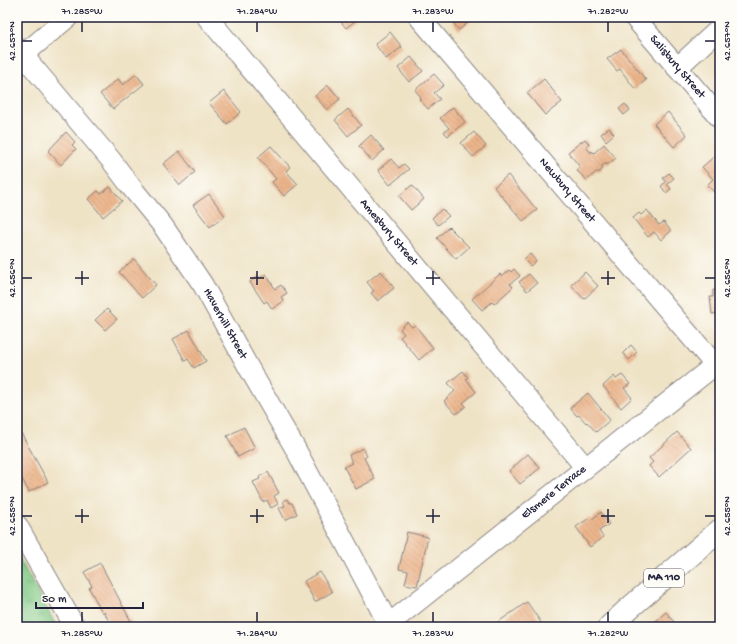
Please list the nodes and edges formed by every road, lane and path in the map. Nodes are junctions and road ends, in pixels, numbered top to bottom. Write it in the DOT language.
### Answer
graph roads {
  1 [pos="68,17"];
  2 [pos="206,17"];
  3 [pos="420,17"];
  4 [pos="634,17"];
  5 [pos="720,28"];
  6 [pos="20,51"];
  7 [pos="677,68"];
  8 [pos="720,118"];
  9 [pos="718,363"];
  10 [pos="585,467"];
  11 [pos="17,525"];
  12 [pos="720,530"];
  13 [pos="389,625"];
  14 [pos="75,627"];
  15 [pos="609,627"];
  1 -- 6 [label="street"];
  2 -- 10 [label="street, Amesbury Street"];
  3 -- 9 [label="street, Newbury Street"];
  4 -- 7 [label="street, Salisbury Street"];
  5 -- 7 [label="street"];
  6 -- 13 [label="street, Haverhill Street"];
  7 -- 8 [label="street, Salisbury Street"];
  9 -- 10 [label="street, Elsmere Terrace"];
  10 -- 13 [label="street, Elsmere Terrace"];
  11 -- 14 [label="street"];
  12 -- 15 [label="main road, MA 110"];
}
